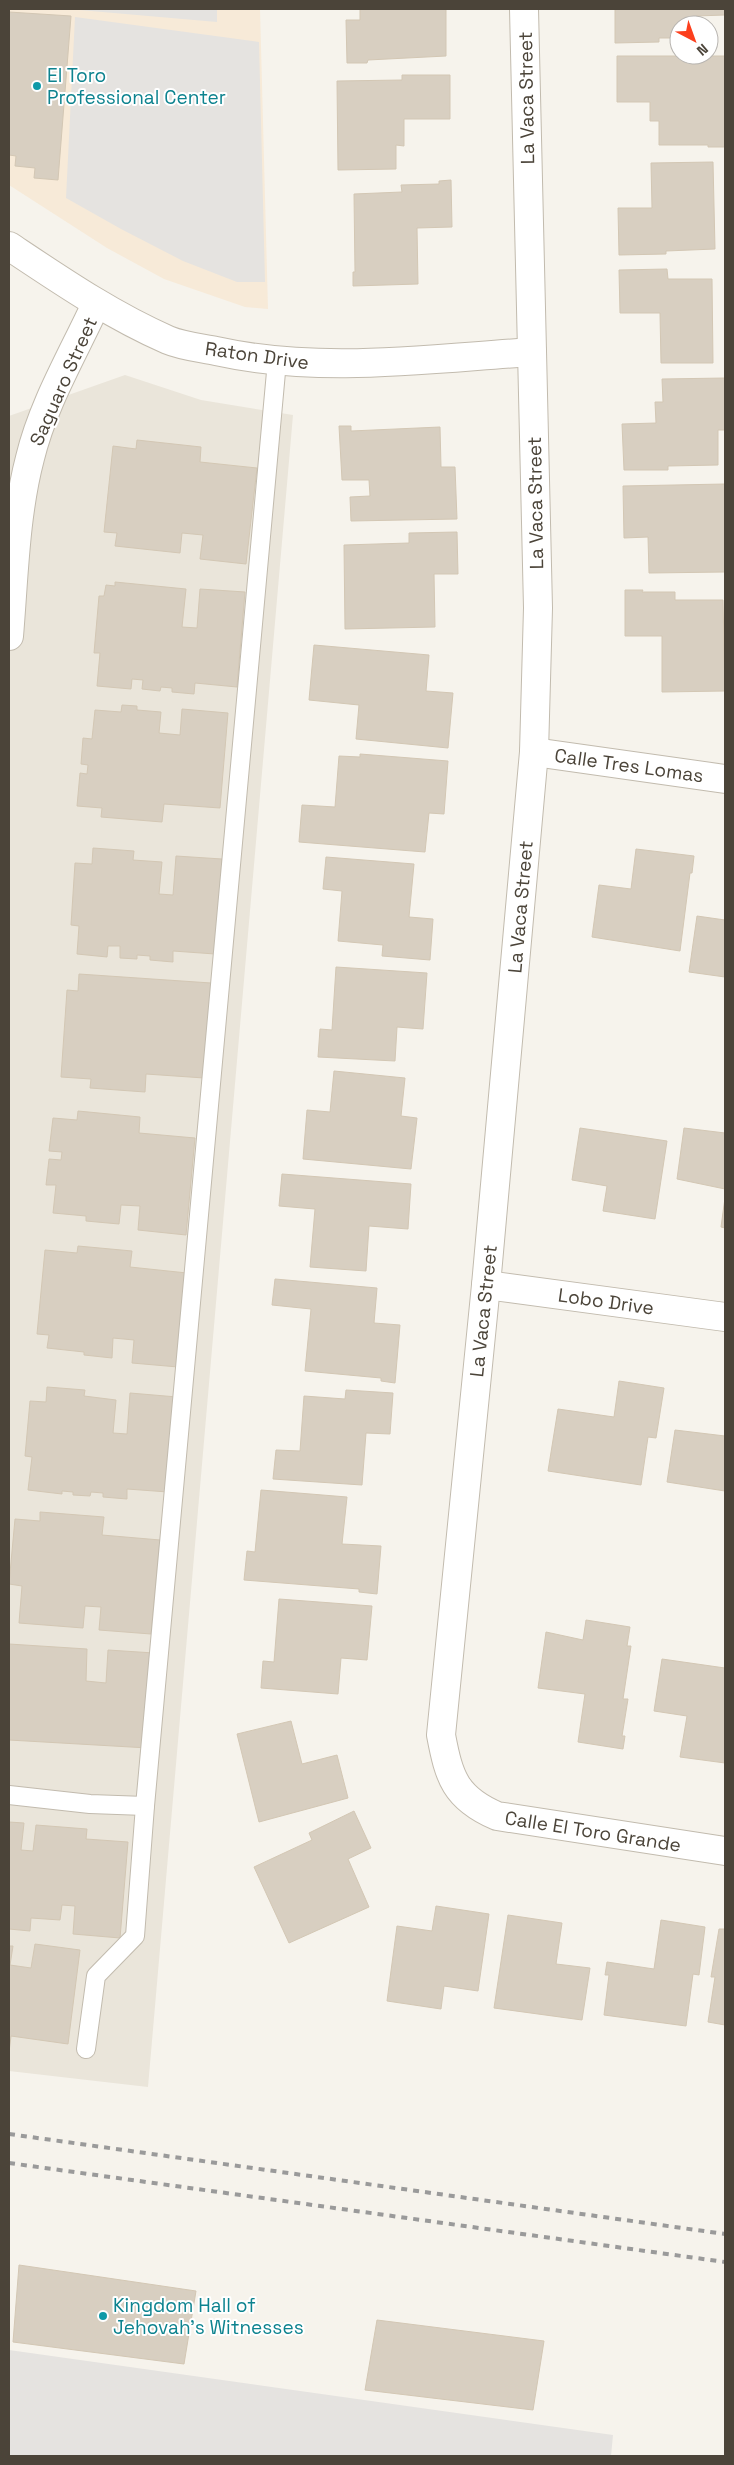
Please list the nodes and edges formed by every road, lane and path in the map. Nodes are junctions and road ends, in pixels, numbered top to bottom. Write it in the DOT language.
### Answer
graph roads {
  1 [pos="524,9"];
  2 [pos="9,246"];
  3 [pos="96,304"];
  4 [pos="532,352"];
  5 [pos="277,361"];
  6 [pos="9,636"];
  7 [pos="534,752"];
  8 [pos="725,779"];
  9 [pos="486,1284"];
  10 [pos="725,1316"];
  11 [pos="9,1795"];
  12 [pos="465,1797"];
  13 [pos="145,1806"];
  14 [pos="725,1851"];
  15 [pos="86,2049"];
  1 -- 4 [label="street, La Vaca Street"];
  2 -- 3 [label="street, Raton Drive"];
  3 -- 5 [label="street, Raton Drive"];
  3 -- 6 [label="street, Saguaro Street"];
  4 -- 5 [label="street, Raton Drive"];
  4 -- 7 [label="street, La Vaca Street"];
  5 -- 13 [label="lane"];
  7 -- 8 [label="street, Calle Tres Lomas"];
  7 -- 9 [label="street, La Vaca Street"];
  9 -- 10 [label="street, Lobo Drive"];
  9 -- 12 [label="street, La Vaca Street"];
  11 -- 13 [label="lane"];
  12 -- 14 [label="street, Calle El Toro Grande"];
  13 -- 15 [label="lane"];
}
